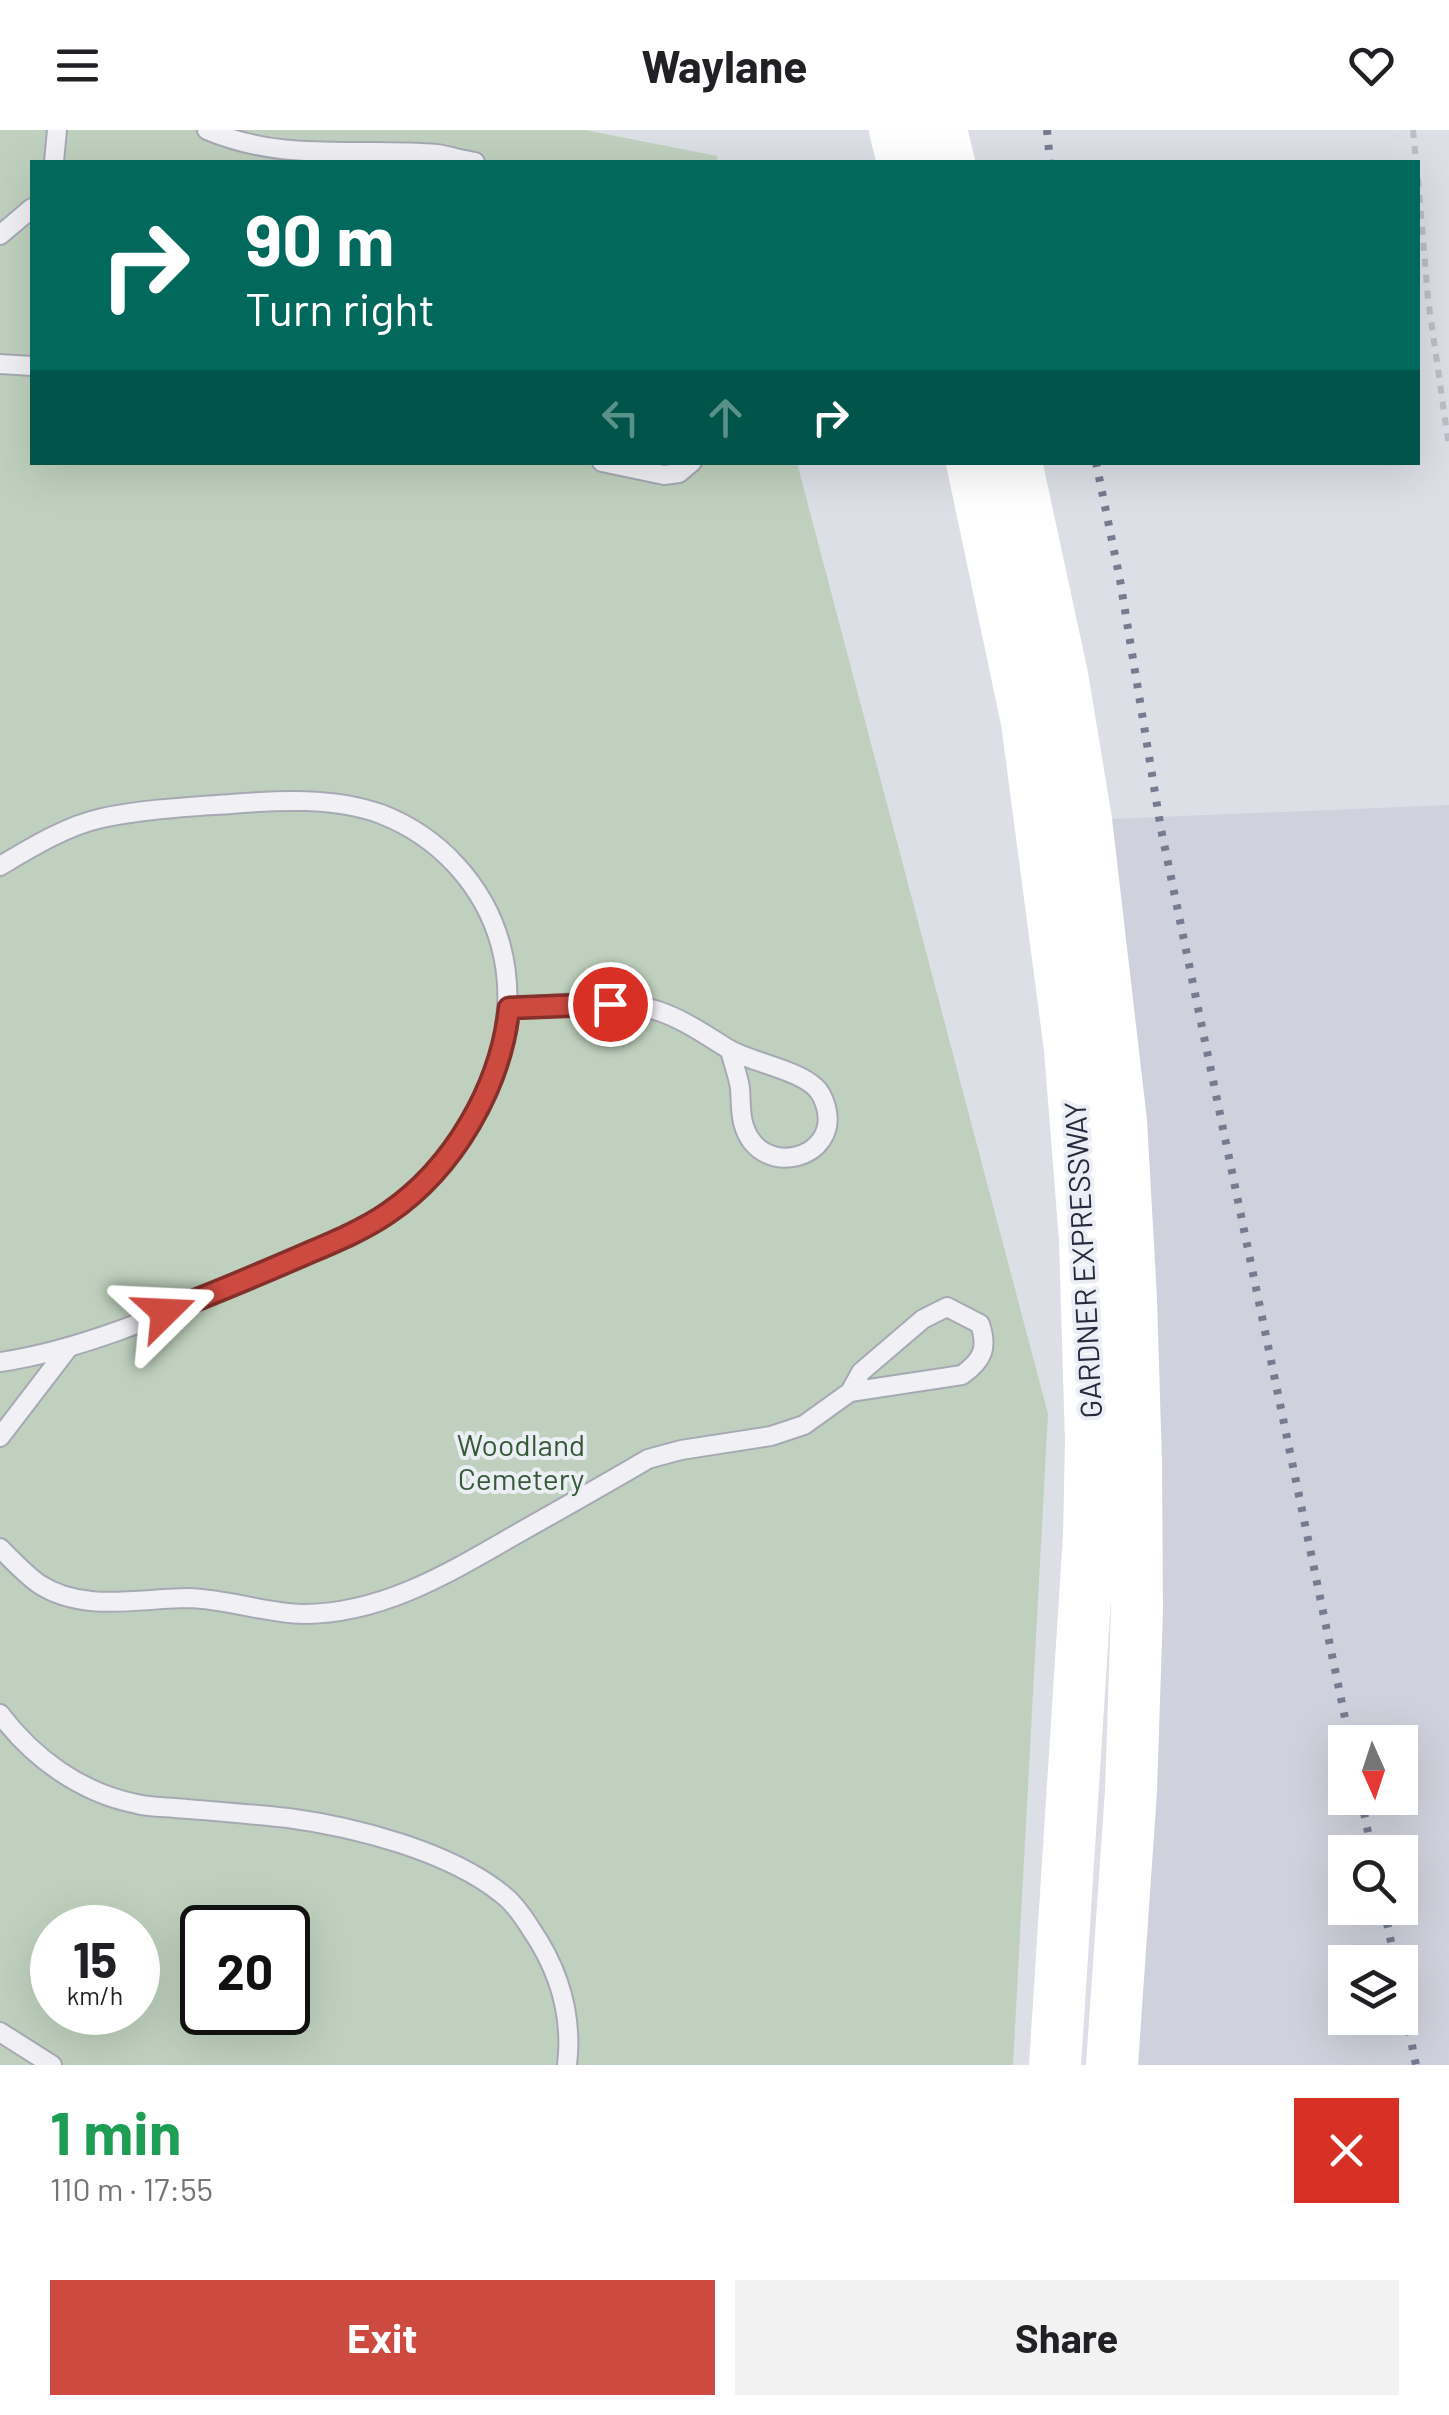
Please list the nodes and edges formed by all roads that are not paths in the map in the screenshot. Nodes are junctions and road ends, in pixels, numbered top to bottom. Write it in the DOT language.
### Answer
graph roads {
  1 [pos="57,130"];
  2 [pos="208,130"];
  3 [pos="895,130"];
  4 [pos="941,130"];
  5 [pos="54,160"];
  6 [pos="465,160"];
  7 [pos="902,160"];
  8 [pos="948,160"];
  9 [pos="30,210"];
  10 [pos="0,235"];
  11 [pos="0,364"];
  12 [pos="30,366"];
  13 [pos="616,465"];
  14 [pos="688,465"];
  15 [pos="973,465"];
  16 [pos="1017,465"];
  17 [pos="0,866"];
  18 [pos="509,1008"];
  19 [pos="730,1050"];
  20 [pos="69,1348"];
  21 [pos="0,1362"];
  22 [pos="850,1392"];
  23 [pos="0,1437"];
  24 [pos="0,1548"];
  25 [pos="0,1714"];
  26 [pos="0,2032"];
  27 [pos="52,2065"];
  28 [pos="568,2065"];
  29 [pos="1056,2065"];
  30 [pos="1112,2065"];
  1 -- 5 [label="lane"];
  2 -- 6 [label="lane"];
  3 -- 7 [label="main road"];
  4 -- 8 [label="main road"];
  9 -- 10 [label="lane"];
  11 -- 12 [label="lane"];
  13 -- 14 [label="lane"];
  15 -- 29 [label="main road, GARDNER EXPRESSWAY"];
  16 -- 30 [label="main road, GARDNER EXPRESSWAY"];
  17 -- 18 [label="lane"];
  18 -- 19 [label="lane"];
  18 -- 20 [label="lane"];
  19 -- 19 [label="lane"];
  20 -- 21 [label="lane"];
  20 -- 23 [label="lane"];
  22 -- 22 [label="lane"];
  22 -- 24 [label="lane"];
  25 -- 28 [label="lane"];
  26 -- 27 [label="lane"];
}
